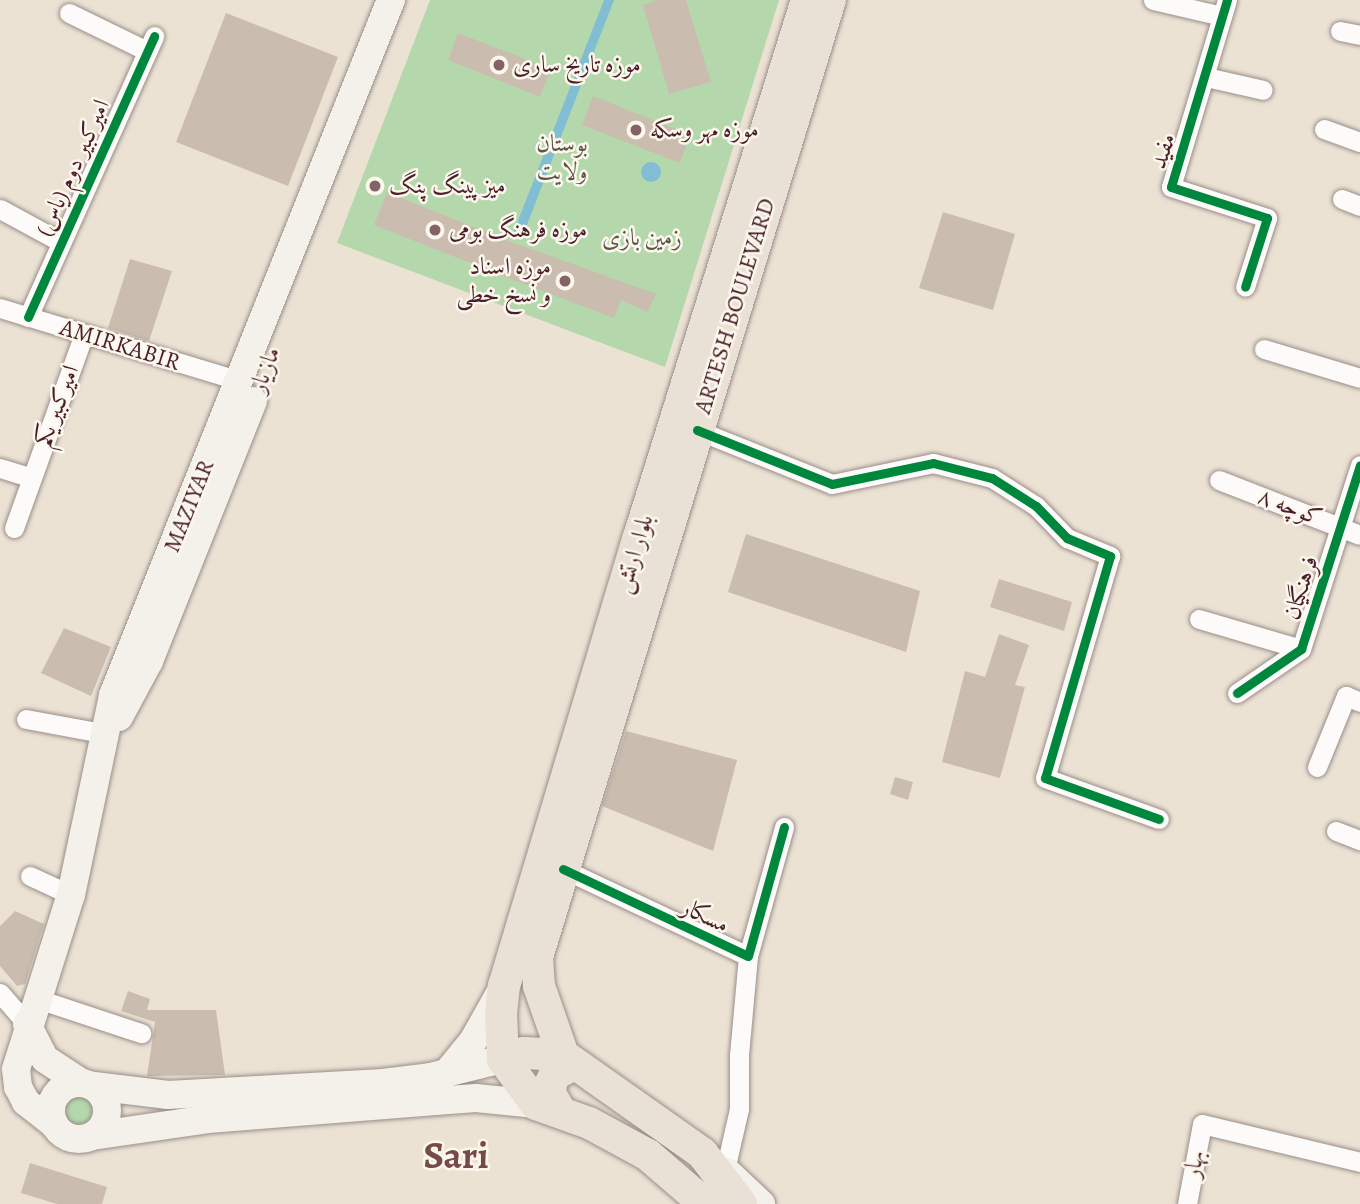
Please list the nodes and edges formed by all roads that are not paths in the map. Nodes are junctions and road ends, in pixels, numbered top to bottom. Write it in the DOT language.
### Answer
graph roads {
  1 [pos="391,0"];
  2 [pos="411,0"];
  3 [pos="807,0"];
  4 [pos="830,0"];
  5 [pos="1153,0"];
  6 [pos="1225,8"];
  7 [pos="69,13"];
  8 [pos="1206,77"];
  9 [pos="1263,90"];
  10 [pos="1324,129"];
  11 [pos="1360,142"];
  12 [pos="0,209"];
  13 [pos="310,230"];
  14 [pos="61,242"];
  15 [pos="1245,287"];
  16 [pos="0,308"];
  17 [pos="28,317"];
  18 [pos="85,334"];
  19 [pos="1264,349"];
  20 [pos="1360,378"];
  21 [pos="240,381"];
  22 [pos="686,427"];
  23 [pos="1360,464"];
  24 [pos="0,468"];
  25 [pos="30,477"];
  26 [pos="1219,480"];
  27 [pos="1340,527"];
  28 [pos="14,528"];
  29 [pos="1360,535"];
  30 [pos="651,538"];
  31 [pos="1199,619"];
  32 [pos="1301,649"];
  33 [pos="127,685"];
  34 [pos="1237,693"];
  35 [pos="1360,702"];
  36 [pos="26,719"];
  37 [pos="107,734"];
  38 [pos="1317,767"];
  39 [pos="1159,820"];
  40 [pos="784,827"];
  41 [pos="1336,831"];
  42 [pos="1360,840"];
  43 [pos="563,869"];
  44 [pos="30,876"];
  45 [pos="71,895"];
  46 [pos="748,956"];
  47 [pos="504,986"];
  48 [pos="0,993"];
  49 [pos="31,1011"];
  50 [pos="141,1033"];
  51 [pos="503,1059"];
  52 [pos="568,1060"];
  53 [pos="8,1068"];
  54 [pos="446,1074"];
  55 [pos="82,1084"];
  56 [pos="0,1103"];
  57 [pos="548,1108"];
  58 [pos="56,1127"];
  59 [pos="92,1136"];
  60 [pos="714,1162"];
  61 [pos="1360,1162"];
  62 [pos="678,1178"];
  63 [pos="696,1204"];
  64 [pos="705,1204"];
  65 [pos="741,1204"];
  66 [pos="761,1204"];
  67 [pos="1187,1204"];
  1 -- 13 [label="main road, MAZIYAR"];
  2 -- 13 [label="main road, مازیار"];
  3 -- 22 [label="main road, بلوار ارتش"];
  4 -- 22 [label="main road, ARTESH BOULEVARD"];
  5 -- 6 [label="street"];
  6 -- 8 [label="street, مفید"];
  7 -- 14 [label="street, امیرکبیر دوم (یاس)"];
  8 -- 9 [label="street"];
  8 -- 15 [label="street, مفید"];
  10 -- 11 [label="street"];
  12 -- 14 [label="street"];
  13 -- 21 [label="main road, MAZIYAR"];
  13 -- 33 [label="main road, مازیار"];
  14 -- 17 [label="street, امیرکبیر دوم (یاس)"];
  16 -- 17 [label="street, AMIRKABIR"];
  17 -- 18 [label="street, AMIRKABIR"];
  18 -- 21 [label="street, AMIRKABIR"];
  18 -- 25 [label="street, امیرکبیر یکم"];
  19 -- 20 [label="street"];
  21 -- 33 [label="main road, MAZIYAR"];
  22 -- 30 [label="main road, بلوار ارتش"];
  22 -- 39 [label="street"];
  23 -- 27 [label="street, فرهنگیان"];
  24 -- 25 [label="street"];
  25 -- 28 [label="street, امیرکبیر یکم"];
  26 -- 27 [label="street, کوچه ۸"];
  27 -- 29 [label="street, کوچه ۸"];
  27 -- 32 [label="street, فرهنگیان"];
  30 -- 43 [label="main road"];
  30 -- 47 [label="main road, بلوار ارتش"];
  31 -- 32 [label="street"];
  32 -- 34 [label="street, فرهنگیان"];
  33 -- 37 [label="main road, MAZIYAR"];
  35 -- 38 [label="street"];
  36 -- 37 [label="street"];
  37 -- 45 [label="main road, MAZIYAR"];
  40 -- 46 [label="street, مسکار"];
  41 -- 42 [label="street"];
  43 -- 46 [label="street, مسکار"];
  43 -- 52 [label="main road"];
  44 -- 45 [label="street"];
  45 -- 49 [label="main road, MAZIYAR"];
  46 -- 60 [label="street"];
  47 -- 51 [label="main road, بلوار ارتش"];
  47 -- 54 [label="main road"];
  48 -- 49 [label="street"];
  49 -- 50 [label="street"];
  49 -- 53 [label="main road, MAZIYAR"];
  49 -- 55 [label="main road"];
  51 -- 52 [label="main road"];
  51 -- 54 [label="main road"];
  51 -- 57 [label="main road"];
  52 -- 57 [label="main road"];
  52 -- 60 [label="main road"];
  53 -- 55 [label="main road"];
  53 -- 58 [label="main road"];
  54 -- 55 [label="main road"];
  55 -- 58 [label="main road"];
  55 -- 59 [label="main road"];
  56 -- 58 [label="main road"];
  57 -- 59 [label="main road"];
  57 -- 62 [label="main road"];
  58 -- 59 [label="main road"];
  60 -- 65 [label="main road"];
  60 -- 66 [label="main road"];
  61 -- 67 [label="street, بهار"];
  62 -- 63 [label="main road"];
  62 -- 64 [label="main road"];
}
